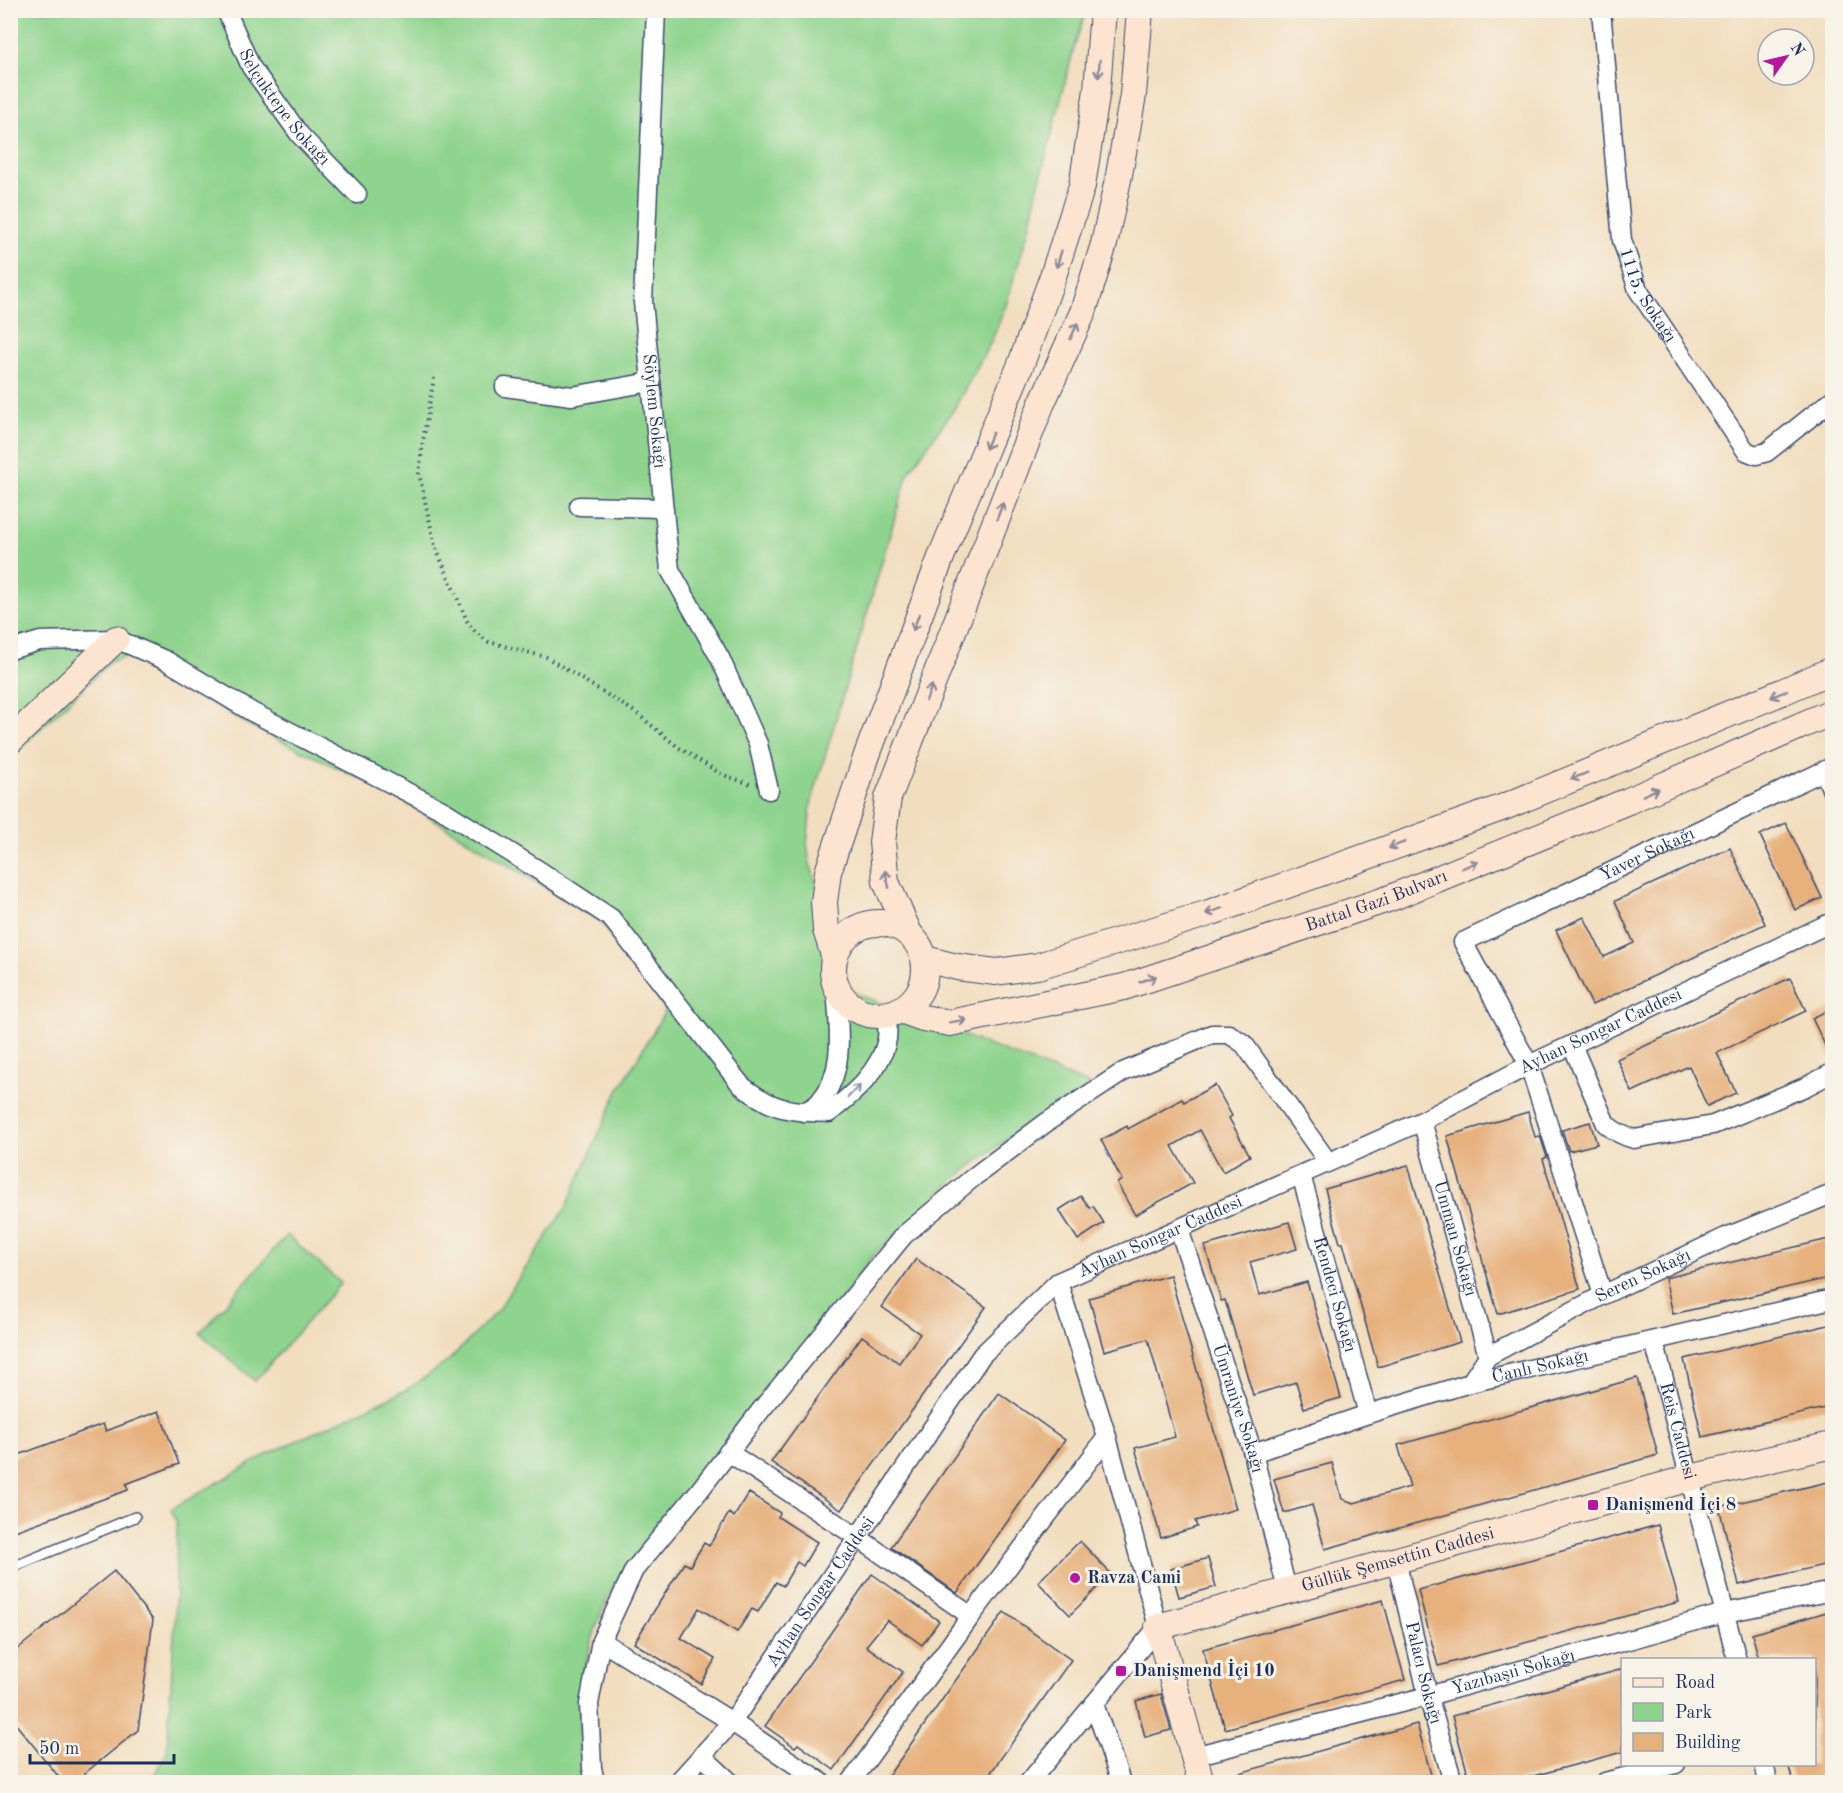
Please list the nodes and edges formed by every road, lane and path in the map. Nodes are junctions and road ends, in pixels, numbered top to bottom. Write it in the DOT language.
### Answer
graph roads {
  1 [pos="226,10"];
  2 [pos="656,10"];
  3 [pos="1103,10"];
  4 [pos="1140,10"];
  5 [pos="1600,10"];
  6 [pos="357,194"];
  7 [pos="434,378"];
  8 [pos="651,382"];
  9 [pos="505,387"];
  10 [pos="1833,400"];
  11 [pos="579,507"];
  12 [pos="663,508"];
  13 [pos="116,639"];
  14 [pos="10,650"];
  15 [pos="1833,670"];
  16 [pos="1833,712"];
  17 [pos="10,741"];
  18 [pos="1828,769"];
  19 [pos="769,790"];
  20 [pos="1833,791"];
  21 [pos="1833,922"];
  22 [pos="909,933"];
  23 [pos="834,955"];
  24 [pos="925,958"];
  25 [pos="836,987"];
  26 [pos="894,1012"];
  27 [pos="1572,1045"];
  28 [pos="1529,1065"];
  29 [pos="1833,1072"];
  30 [pos="804,1112"];
  31 [pos="1422,1121"];
  32 [pos="1328,1162"];
  33 [pos="1301,1175"];
  34 [pos="1833,1194"];
  35 [pos="1179,1229"];
  36 [pos="1058,1282"];
  37 [pos="1604,1295"];
  38 [pos="1833,1299"];
  39 [pos="1654,1341"];
  40 [pos="1488,1356"];
  41 [pos="1470,1383"];
  42 [pos="1368,1414"];
  43 [pos="1107,1437"];
  44 [pos="1833,1445"];
  45 [pos="728,1452"];
  46 [pos="1253,1453"];
  47 [pos="1690,1478"];
  48 [pos="135,1517"];
  49 [pos="857,1537"];
  50 [pos="1396,1560"];
  51 [pos="10,1568"];
  52 [pos="1287,1590"];
  53 [pos="1833,1591"];
  54 [pos="1725,1613"];
  55 [pos="971,1616"];
  56 [pos="1158,1627"];
  57 [pos="601,1641"];
  58 [pos="1737,1658"];
  59 [pos="1428,1696"];
  60 [pos="1094,1704"];
  61 [pos="732,1722"];
  62 [pos="702,1756"];
  63 [pos="1194,1756"];
  64 [pos="1668,1766"];
  65 [pos="1764,1766"];
  66 [pos="595,1782"];
  67 [pos="678,1782"];
  68 [pos="730,1782"];
  69 [pos="821,1782"];
  70 [pos="851,1782"];
  71 [pos="1029,1782"];
  72 [pos="1121,1782"];
  73 [pos="1201,1782"];
  74 [pos="1453,1782"];
  75 [pos="1605,1782"];
  76 [pos="1768,1782"];
  1 -- 6 [label="street, Selçuktepe Sokağı"];
  2 -- 8 [label="street, Söylem Sokağı"];
  3 -- 23 [label="street, one-way"];
  22 -- 4 [label="street, one-way"];
  5 -- 10 [label="street, 1115. Sokağı"];
  7 -- 19 [label="path"];
  8 -- 9 [label="street"];
  8 -- 12 [label="street, Söylem Sokağı"];
  11 -- 12 [label="street"];
  12 -- 19 [label="street, Söylem Sokağı"];
  13 -- 14 [label="street"];
  13 -- 17 [label="street"];
  13 -- 30 [label="street"];
  15 -- 24 [label="street, one-way"];
  26 -- 16 [label="street, Battal Gazi Bulvarı, one-way"];
  18 -- 20 [label="street"];
  18 -- 28 [label="street, Yaver Sokağı"];
  21 -- 27 [label="street, Ayhan Songar Caddesi"];
  22 -- 23 [label="street"];
  22 -- 24 [label="street"];
  23 -- 25 [label="street"];
  24 -- 26 [label="street"];
  25 -- 26 [label="street"];
  25 -- 30 [label="street"];
  30 -- 26 [label="street, one-way"];
  27 -- 28 [label="street, Ayhan Songar Caddesi"];
  27 -- 29 [label="street"];
  28 -- 31 [label="street, Ayhan Songar Caddesi"];
  28 -- 37 [label="street"];
  31 -- 32 [label="street, Ayhan Songar Caddesi"];
  31 -- 40 [label="street, Umman Sokağı"];
  32 -- 33 [label="street, Ayhan Songar Caddesi"];
  32 -- 45 [label="street"];
  33 -- 35 [label="street, Ayhan Songar Caddesi"];
  33 -- 42 [label="street, Rendeci Sokağı"];
  34 -- 37 [label="street, Seren Sokağı"];
  35 -- 36 [label="street, Ayhan Songar Caddesi"];
  35 -- 46 [label="street, Ümraniye Sokağı"];
  36 -- 43 [label="street"];
  36 -- 49 [label="street, Ayhan Songar Caddesi"];
  37 -- 40 [label="street, Seren Sokağı"];
  38 -- 39 [label="street, Canlı Sokağı"];
  39 -- 41 [label="street, Canlı Sokağı"];
  39 -- 47 [label="street, Reis Caddesi"];
  40 -- 41 [label="street, Seren Sokağı"];
  41 -- 42 [label="street, Canlı Sokağı"];
  42 -- 46 [label="street, Canlı Sokağı"];
  43 -- 55 [label="street"];
  43 -- 56 [label="street"];
  44 -- 47 [label="street, Güllük Şemsettin Caddesi"];
  45 -- 49 [label="street"];
  45 -- 57 [label="street"];
  46 -- 52 [label="street, Ümraniye Sokağı"];
  47 -- 50 [label="street, Güllük Şemsettin Caddesi"];
  47 -- 54 [label="street, Reis Caddesi"];
  48 -- 51 [label="lane"];
  49 -- 55 [label="street"];
  49 -- 61 [label="street, Ayhan Songar Caddesi"];
  50 -- 52 [label="street, Güllük Şemsettin Caddesi"];
  50 -- 59 [label="street, Palacı Sokağı"];
  52 -- 56 [label="street, Güllük Şemsettin Caddesi"];
  53 -- 54 [label="street, Yazıbaşıi Sokağı"];
  54 -- 58 [label="street, Reis Caddesi"];
  54 -- 59 [label="street, Yazıbaşıi Sokağı"];
  55 -- 70 [label="street"];
  56 -- 60 [label="street"];
  56 -- 63 [label="street"];
  57 -- 61 [label="street"];
  57 -- 66 [label="street"];
  59 -- 63 [label="street, Yazıbaşıi Sokağı"];
  59 -- 74 [label="street, Palacı Sokağı"];
  60 -- 71 [label="street"];
  60 -- 72 [label="street"];
  61 -- 62 [label="street, Ayhan Songar Caddesi"];
  61 -- 69 [label="street"];
  62 -- 67 [label="street, Ayhan Songar Caddesi"];
  62 -- 68 [label="street"];
  63 -- 73 [label="street"];
  64 -- 75 [label="street"];
  65 -- 76 [label="street"];
}
